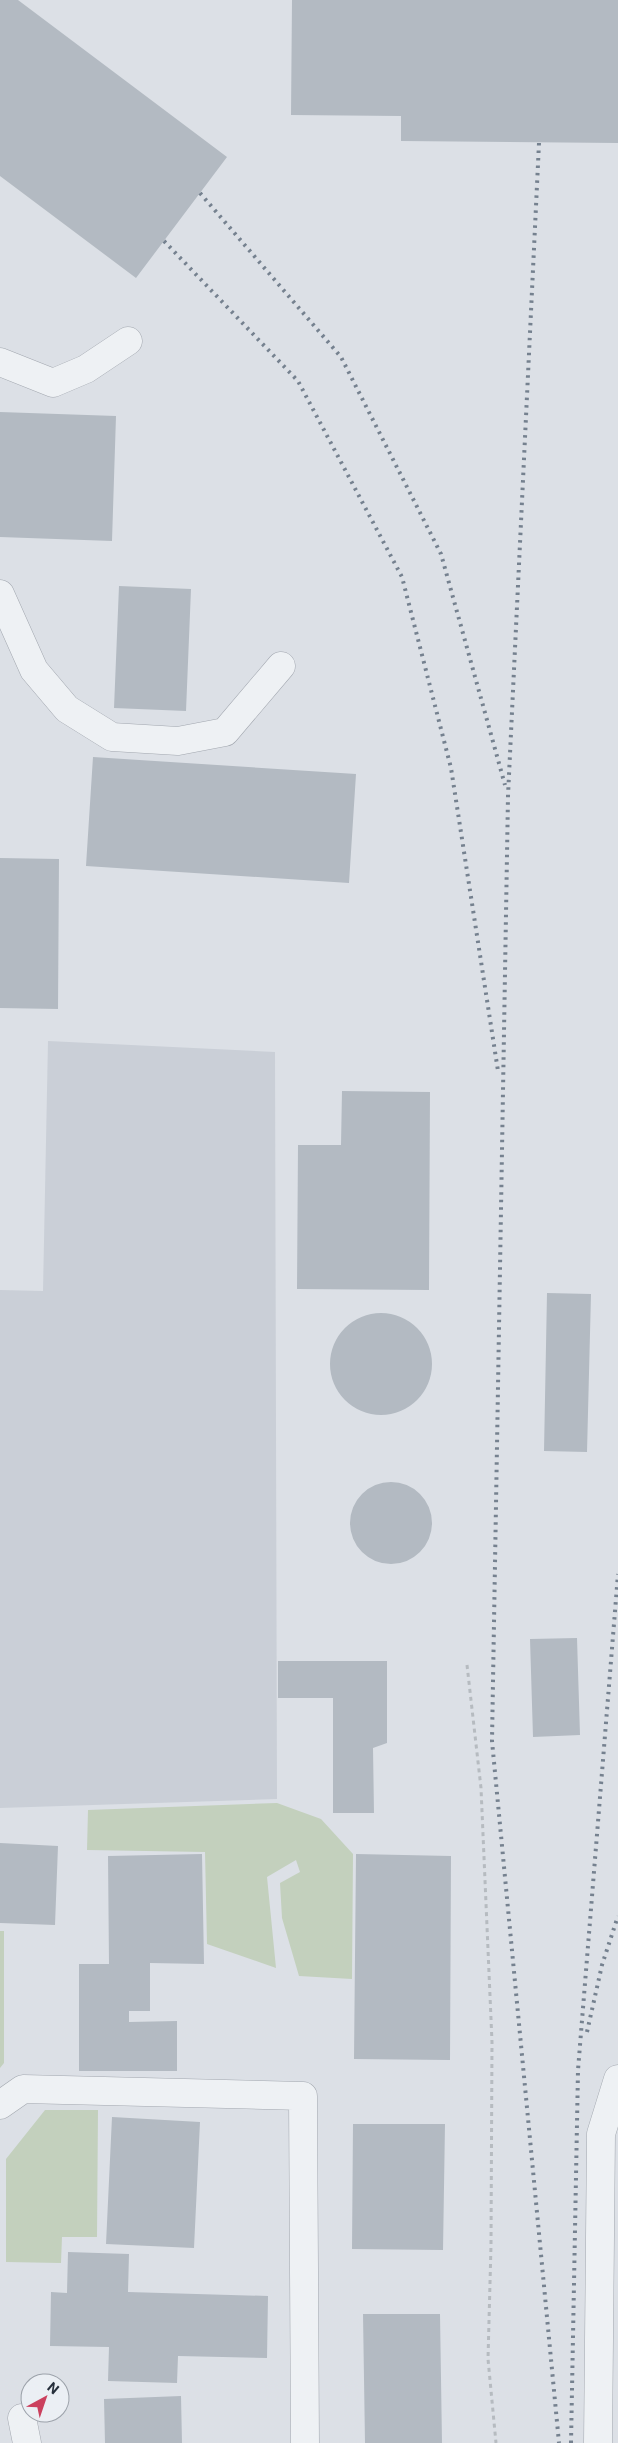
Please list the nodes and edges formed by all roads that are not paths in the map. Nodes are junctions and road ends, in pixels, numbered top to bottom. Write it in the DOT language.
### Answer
graph roads {
  1 [pos="128,341"];
  2 [pos="0,362"];
  3 [pos="0,594"];
  4 [pos="281,666"];
  5 [pos="618,2079"];
  6 [pos="0,2105"];
  7 [pos="305,2443"];
  8 [pos="598,2443"];
  1 -- 2 [label="lane"];
  3 -- 4 [label="lane"];
  5 -- 8 [label="lane"];
  6 -- 7 [label="lane"];
}
